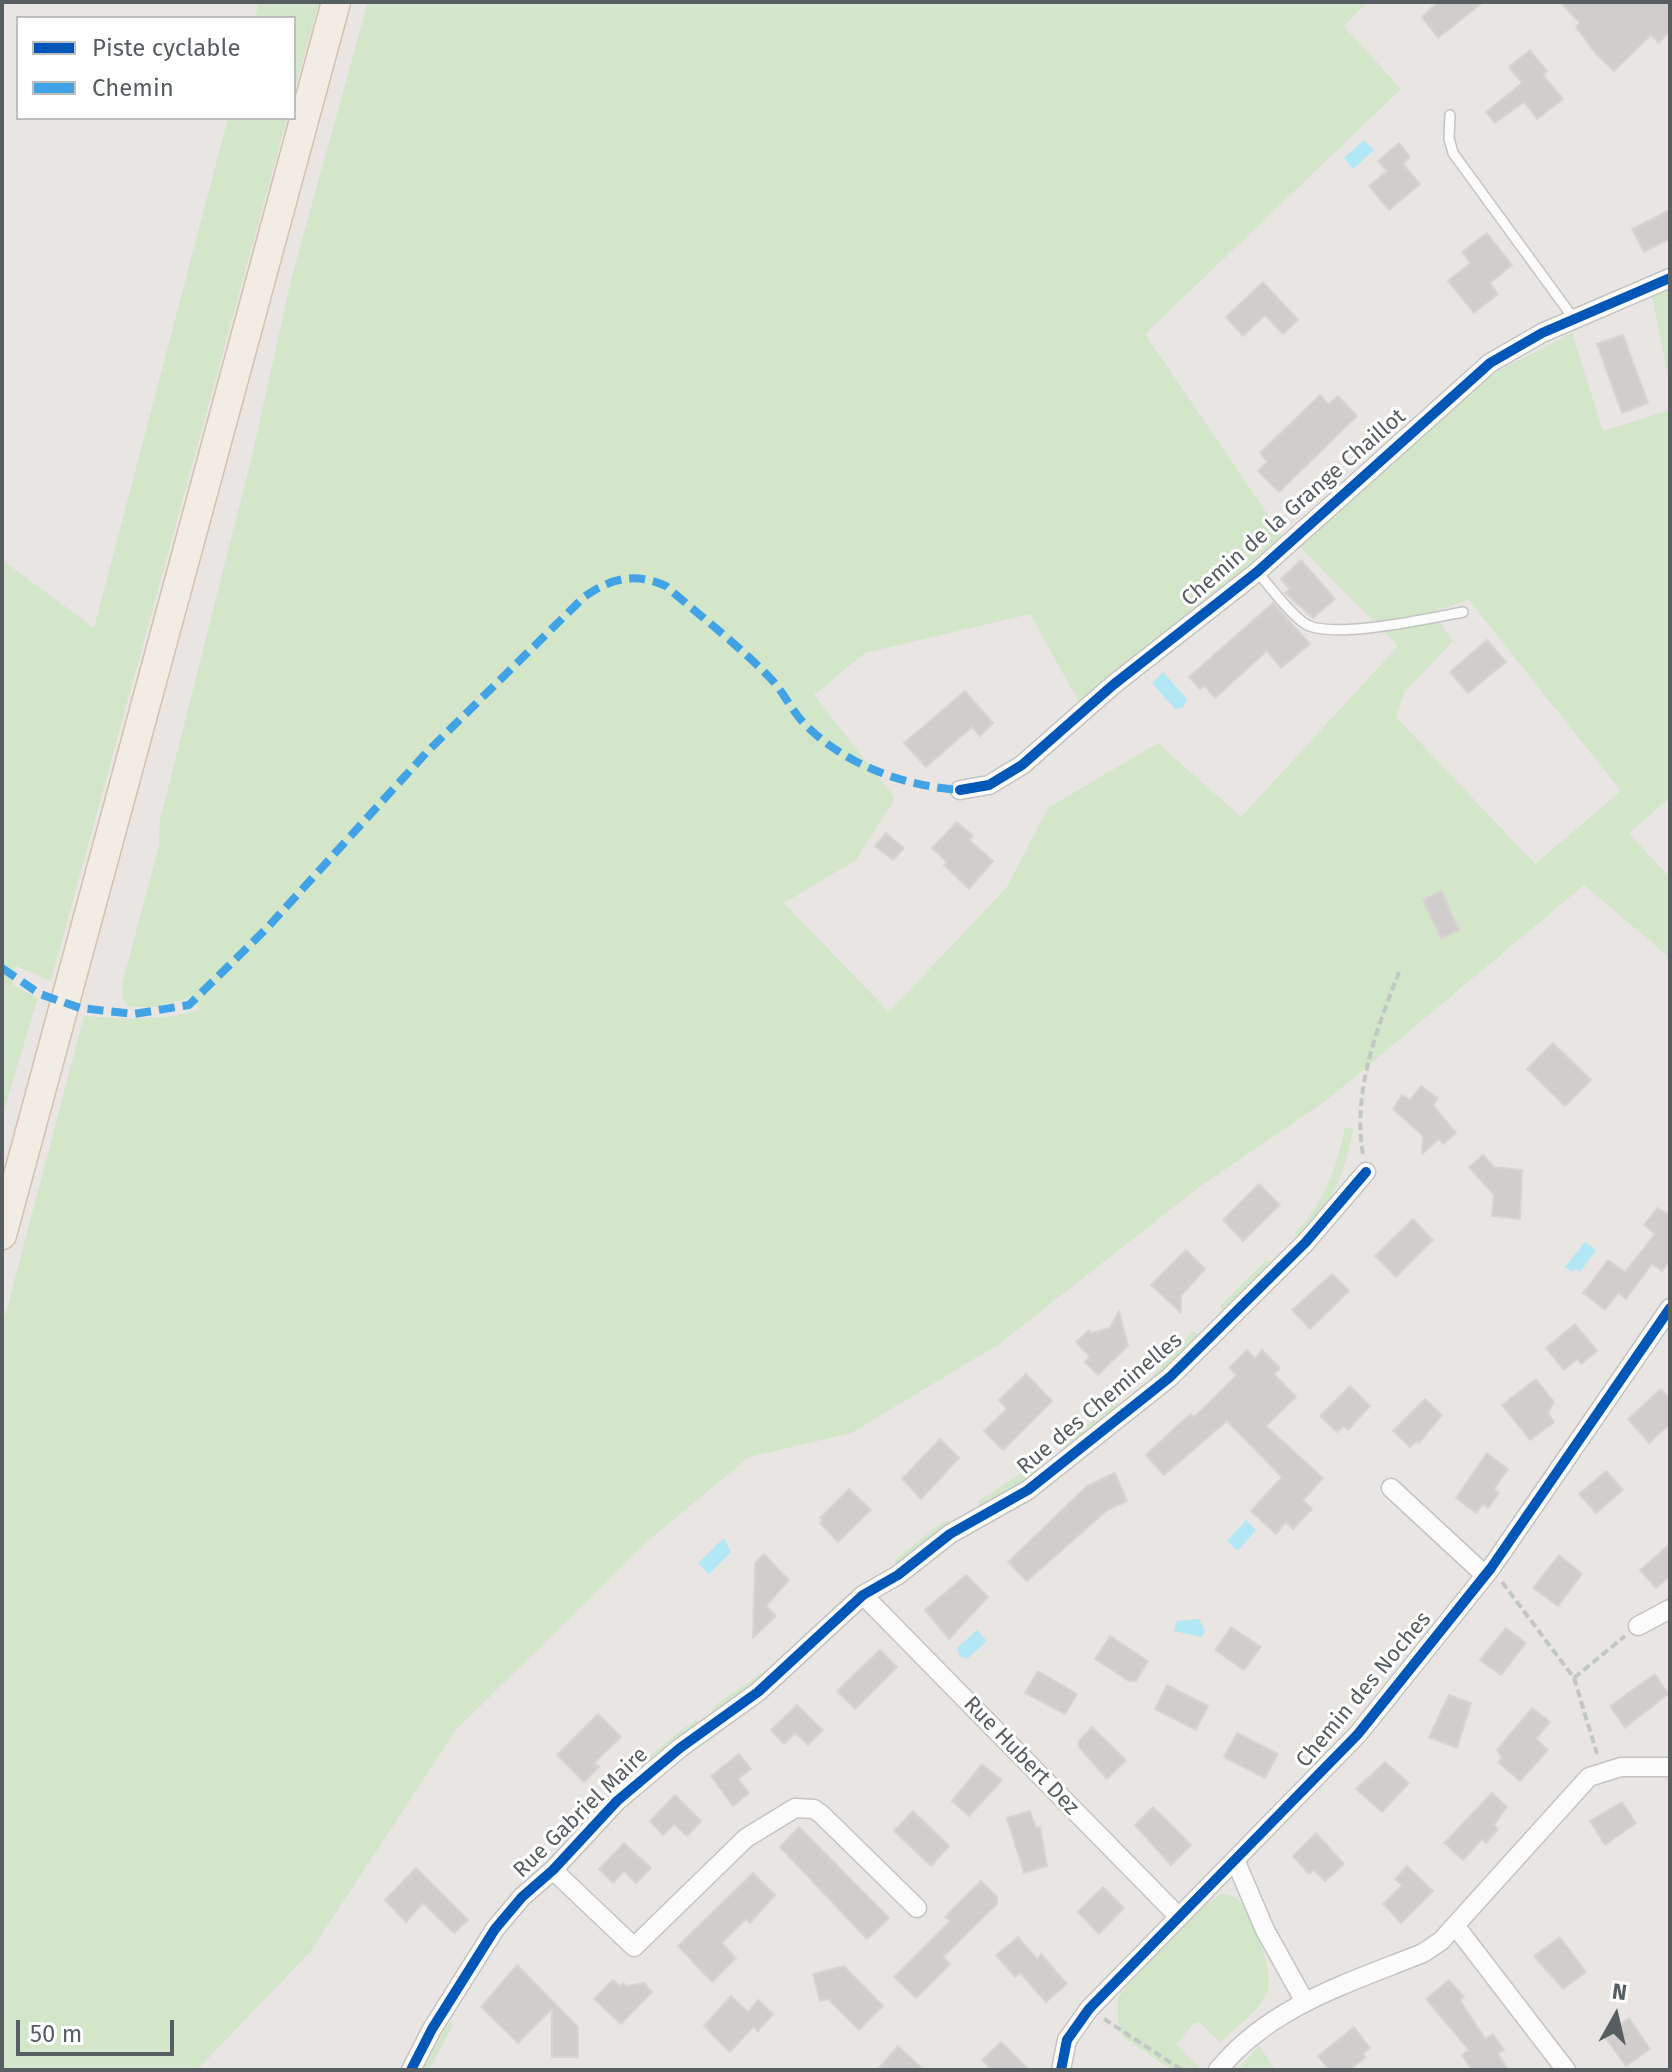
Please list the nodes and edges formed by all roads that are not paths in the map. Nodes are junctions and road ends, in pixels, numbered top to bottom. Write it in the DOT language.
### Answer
graph roads {
  1 [pos="336,2"];
  2 [pos="1450,115"];
  3 [pos="1670,278"];
  4 [pos="1574,320"];
  5 [pos="1257,572"];
  6 [pos="1463,612"];
  7 [pos="960,790"];
  8 [pos="1366,1172"];
  9 [pos="2,1235"];
  10 [pos="1670,1308"];
  11 [pos="1391,1488"];
  12 [pos="1488,1571"];
  13 [pos="863,1595"];
  14 [pos="1670,1609"];
  15 [pos="1638,1626"];
  16 [pos="1670,1767"];
  17 [pos="1236,1862"];
  18 [pos="553,1870"];
  19 [pos="917,1908"];
  20 [pos="1179,1917"];
  21 [pos="1457,1928"];
  22 [pos="1305,2002"];
  23 [pos="411,2070"];
  24 [pos="1061,2070"];
  25 [pos="1218,2070"];
  26 [pos="1566,2070"];
  1 -- 9 [label="main road"];
  2 -- 4 [label="lane"];
  3 -- 4 [label="street, Chemin de la Grange Chaillot"];
  4 -- 5 [label="street, Chemin de la Grange Chaillot"];
  5 -- 6 [label="lane"];
  5 -- 7 [label="street, Chemin de la Grange Chaillot"];
  8 -- 13 [label="street, Rue des Cheminelles"];
  10 -- 12 [label="street, Chemin des Noches"];
  11 -- 12 [label="street"];
  12 -- 17 [label="street, Chemin des Noches"];
  13 -- 18 [label="street, Rue Gabriel Maire"];
  13 -- 20 [label="street, Rue Hubert Dez"];
  14 -- 15 [label="street"];
  16 -- 21 [label="street"];
  17 -- 20 [label="street, Chemin des Noches"];
  17 -- 22 [label="street"];
  18 -- 19 [label="street"];
  18 -- 23 [label="street, Rue Gabriel Maire"];
  20 -- 24 [label="street, Chemin des Noches"];
  21 -- 22 [label="street"];
  21 -- 26 [label="street"];
  22 -- 25 [label="street"];
}
